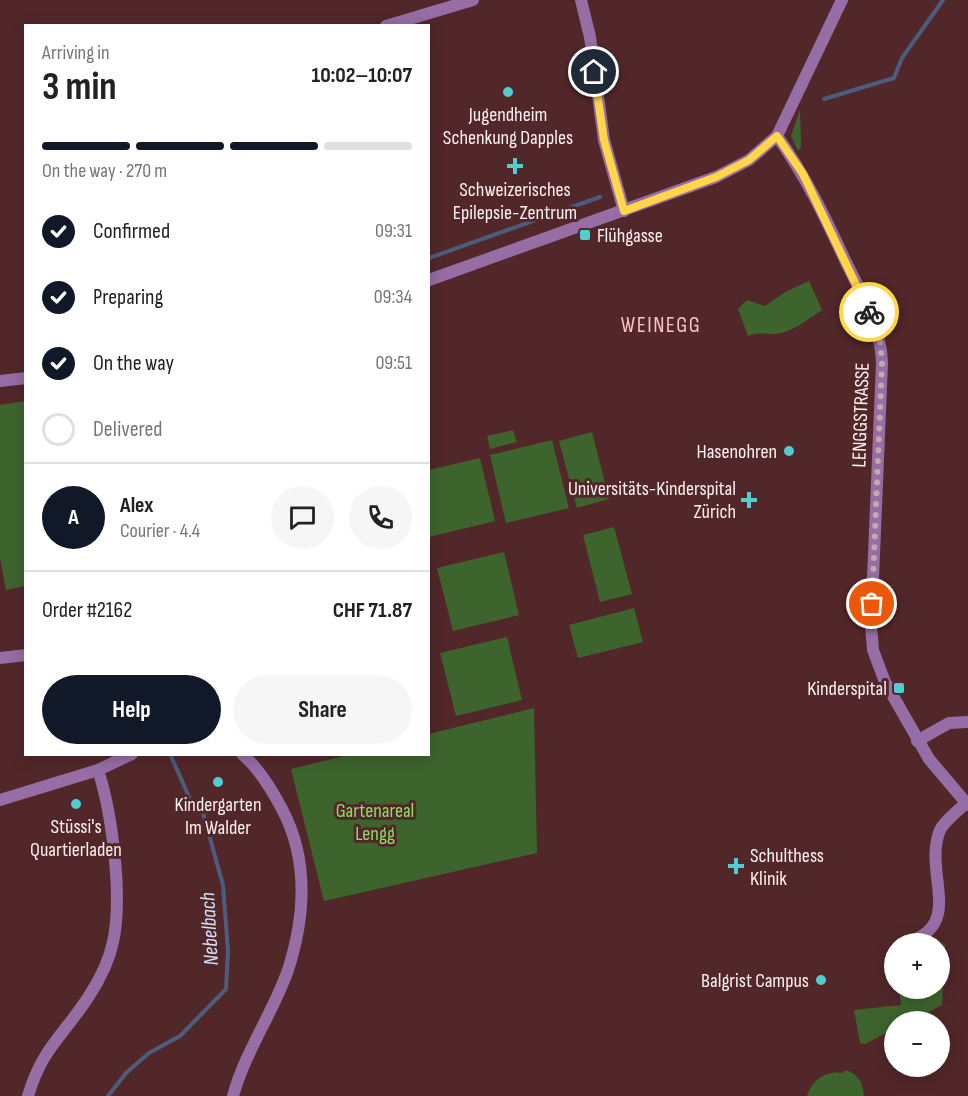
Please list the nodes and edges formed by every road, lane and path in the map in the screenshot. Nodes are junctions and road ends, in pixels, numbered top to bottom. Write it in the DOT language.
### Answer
graph roads {
  1 [pos="473,0"];
  2 [pos="581,0"];
  3 [pos="842,0"];
  4 [pos="393,24"];
  5 [pos="777,136"];
  6 [pos="624,211"];
  7 [pos="430,280"];
  8 [pos="24,378"];
  9 [pos="0,381"];
  10 [pos="24,655"];
  11 [pos="0,658"];
  12 [pos="968,722"];
  13 [pos="917,741"];
  14 [pos="128,756"];
  15 [pos="244,756"];
  16 [pos="98,770"];
  17 [pos="0,800"];
  18 [pos="967,804"];
  19 [pos="928,933"];
  20 [pos="28,1096"];
  21 [pos="233,1096"];
  1 -- 4 [label="street"];
  2 -- 6 [label="street"];
  3 -- 5 [label="street"];
  5 -- 6 [label="street"];
  5 -- 13 [label="street, LENGGSTRASSE"];
  6 -- 7 [label="street"];
  8 -- 9 [label="street"];
  10 -- 11 [label="street"];
  12 -- 13 [label="street"];
  13 -- 18 [label="street, LENGGSTRASSE"];
  14 -- 16 [label="street"];
  15 -- 21 [label="street"];
  16 -- 17 [label="street"];
  16 -- 20 [label="street"];
  18 -- 19 [label="street"];
}
